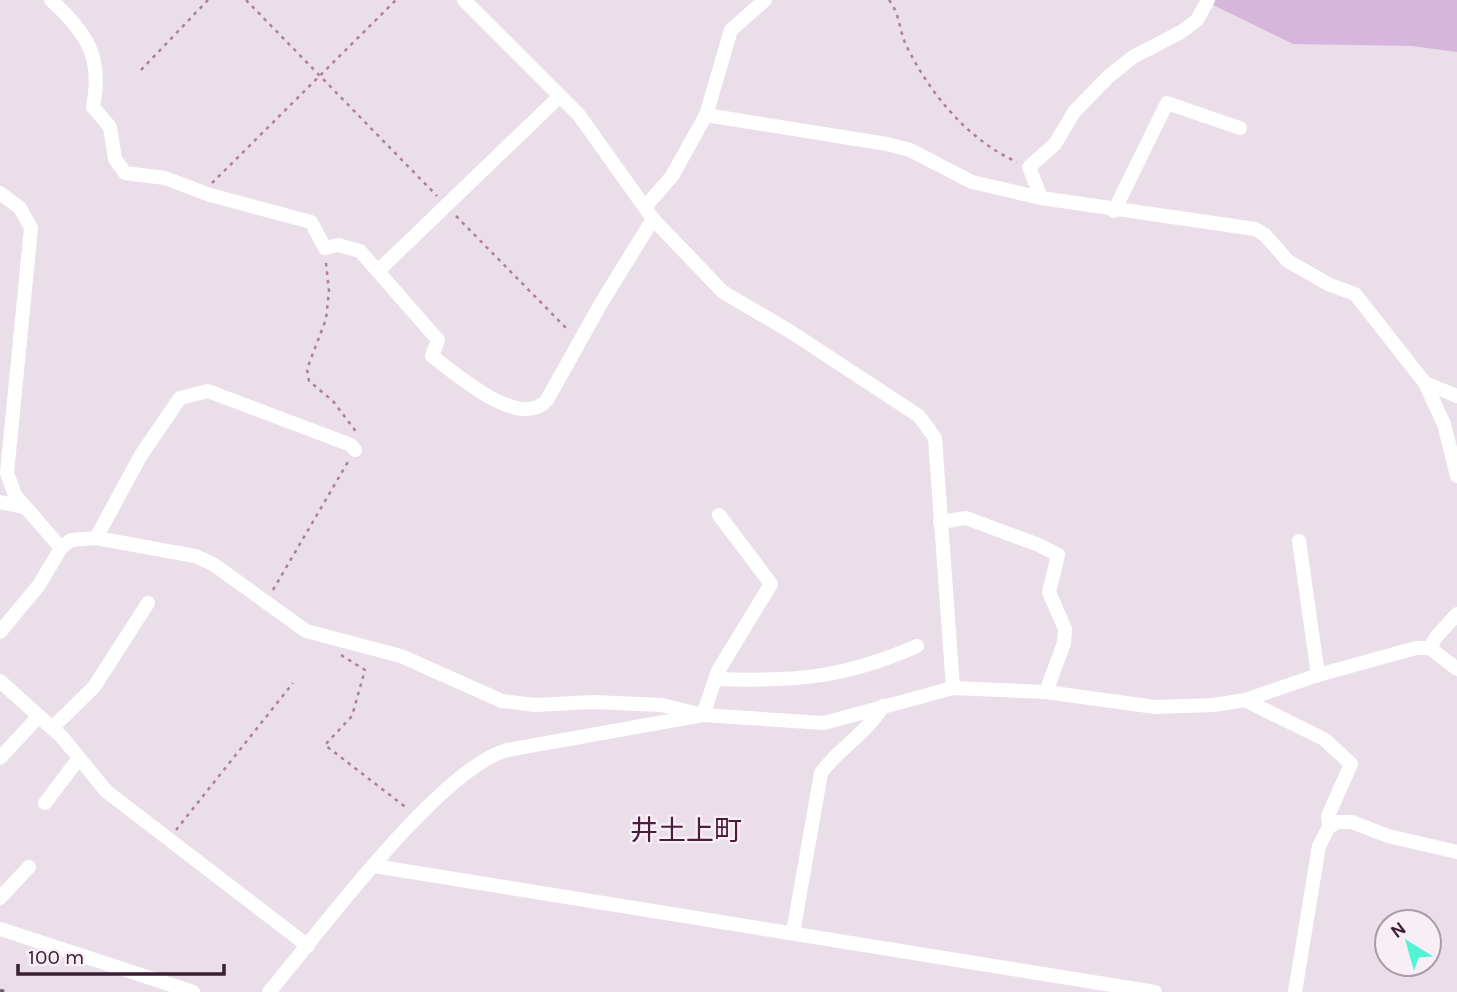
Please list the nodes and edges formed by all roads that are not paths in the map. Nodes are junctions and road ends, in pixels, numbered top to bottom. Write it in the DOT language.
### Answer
graph roads {
  1 [pos="51,0"];
  2 [pos="464,0"];
  3 [pos="765,0"];
  4 [pos="1208,0"];
  5 [pos="560,96"];
  6 [pos="706,115"];
  7 [pos="1240,128"];
  8 [pos="0,193"];
  9 [pos="1041,198"];
  10 [pos="1114,211"];
  11 [pos="649,213"];
  12 [pos="378,271"];
  13 [pos="1425,383"];
  14 [pos="1457,396"];
  15 [pos="355,450"];
  16 [pos="1457,476"];
  17 [pos="0,502"];
  18 [pos="24,507"];
  19 [pos="719,515"];
  20 [pos="940,522"];
  21 [pos="96,538"];
  22 [pos="1299,541"];
  23 [pos="61,548"];
  24 [pos="148,603"];
  25 [pos="1457,614"];
  26 [pos="0,632"];
  27 [pos="917,646"];
  28 [pos="1430,648"];
  29 [pos="1457,669"];
  30 [pos="1318,675"];
  31 [pos="715,678"];
  32 [pos="0,681"];
  33 [pos="953,688"];
  34 [pos="1046,692"];
  35 [pos="1245,701"];
  36 [pos="883,706"];
  37 [pos="703,715"];
  38 [pos="39,716"];
  39 [pos="52,728"];
  40 [pos="0,758"];
  41 [pos="79,758"];
  42 [pos="46,803"];
  43 [pos="1329,827"];
  44 [pos="1457,852"];
  45 [pos="374,866"];
  46 [pos="29,867"];
  47 [pos="0,898"];
  48 [pos="0,929"];
  49 [pos="793,933"];
  50 [pos="308,946"];
  51 [pos="192,992"];
  52 [pos="269,992"];
  53 [pos="1155,992"];
  54 [pos="1296,992"];
  1 -- 12 [label="street"];
  2 -- 5 [label="street"];
  3 -- 6 [label="street"];
  4 -- 9 [label="street"];
  5 -- 11 [label="street"];
  5 -- 12 [label="street"];
  6 -- 9 [label="street"];
  6 -- 11 [label="street"];
  7 -- 10 [label="street"];
  8 -- 18 [label="street"];
  9 -- 10 [label="street"];
  10 -- 13 [label="street"];
  11 -- 12 [label="street"];
  11 -- 20 [label="street"];
  13 -- 14 [label="street"];
  13 -- 16 [label="street"];
  15 -- 21 [label="street"];
  17 -- 18 [label="street"];
  18 -- 23 [label="street"];
  19 -- 31 [label="street"];
  20 -- 33 [label="street"];
  20 -- 34 [label="street"];
  21 -- 23 [label="street"];
  21 -- 37 [label="street"];
  22 -- 30 [label="street"];
  23 -- 26 [label="street"];
  24 -- 39 [label="street"];
  25 -- 28 [label="street"];
  27 -- 31 [label="street"];
  28 -- 29 [label="street"];
  28 -- 30 [label="street"];
  30 -- 35 [label="street"];
  31 -- 37 [label="street"];
  32 -- 38 [label="street"];
  33 -- 34 [label="street"];
  33 -- 36 [label="street"];
  34 -- 35 [label="street"];
  35 -- 43 [label="street"];
  36 -- 37 [label="street"];
  36 -- 49 [label="street"];
  37 -- 45 [label="street"];
  38 -- 39 [label="street"];
  38 -- 40 [label="street"];
  39 -- 41 [label="street"];
  41 -- 42 [label="street"];
  41 -- 50 [label="street"];
  43 -- 44 [label="street"];
  43 -- 54 [label="street"];
  45 -- 49 [label="street"];
  45 -- 50 [label="street"];
  46 -- 47 [label="street"];
  48 -- 51 [label="street"];
  49 -- 53 [label="street"];
  50 -- 52 [label="street"];
}
